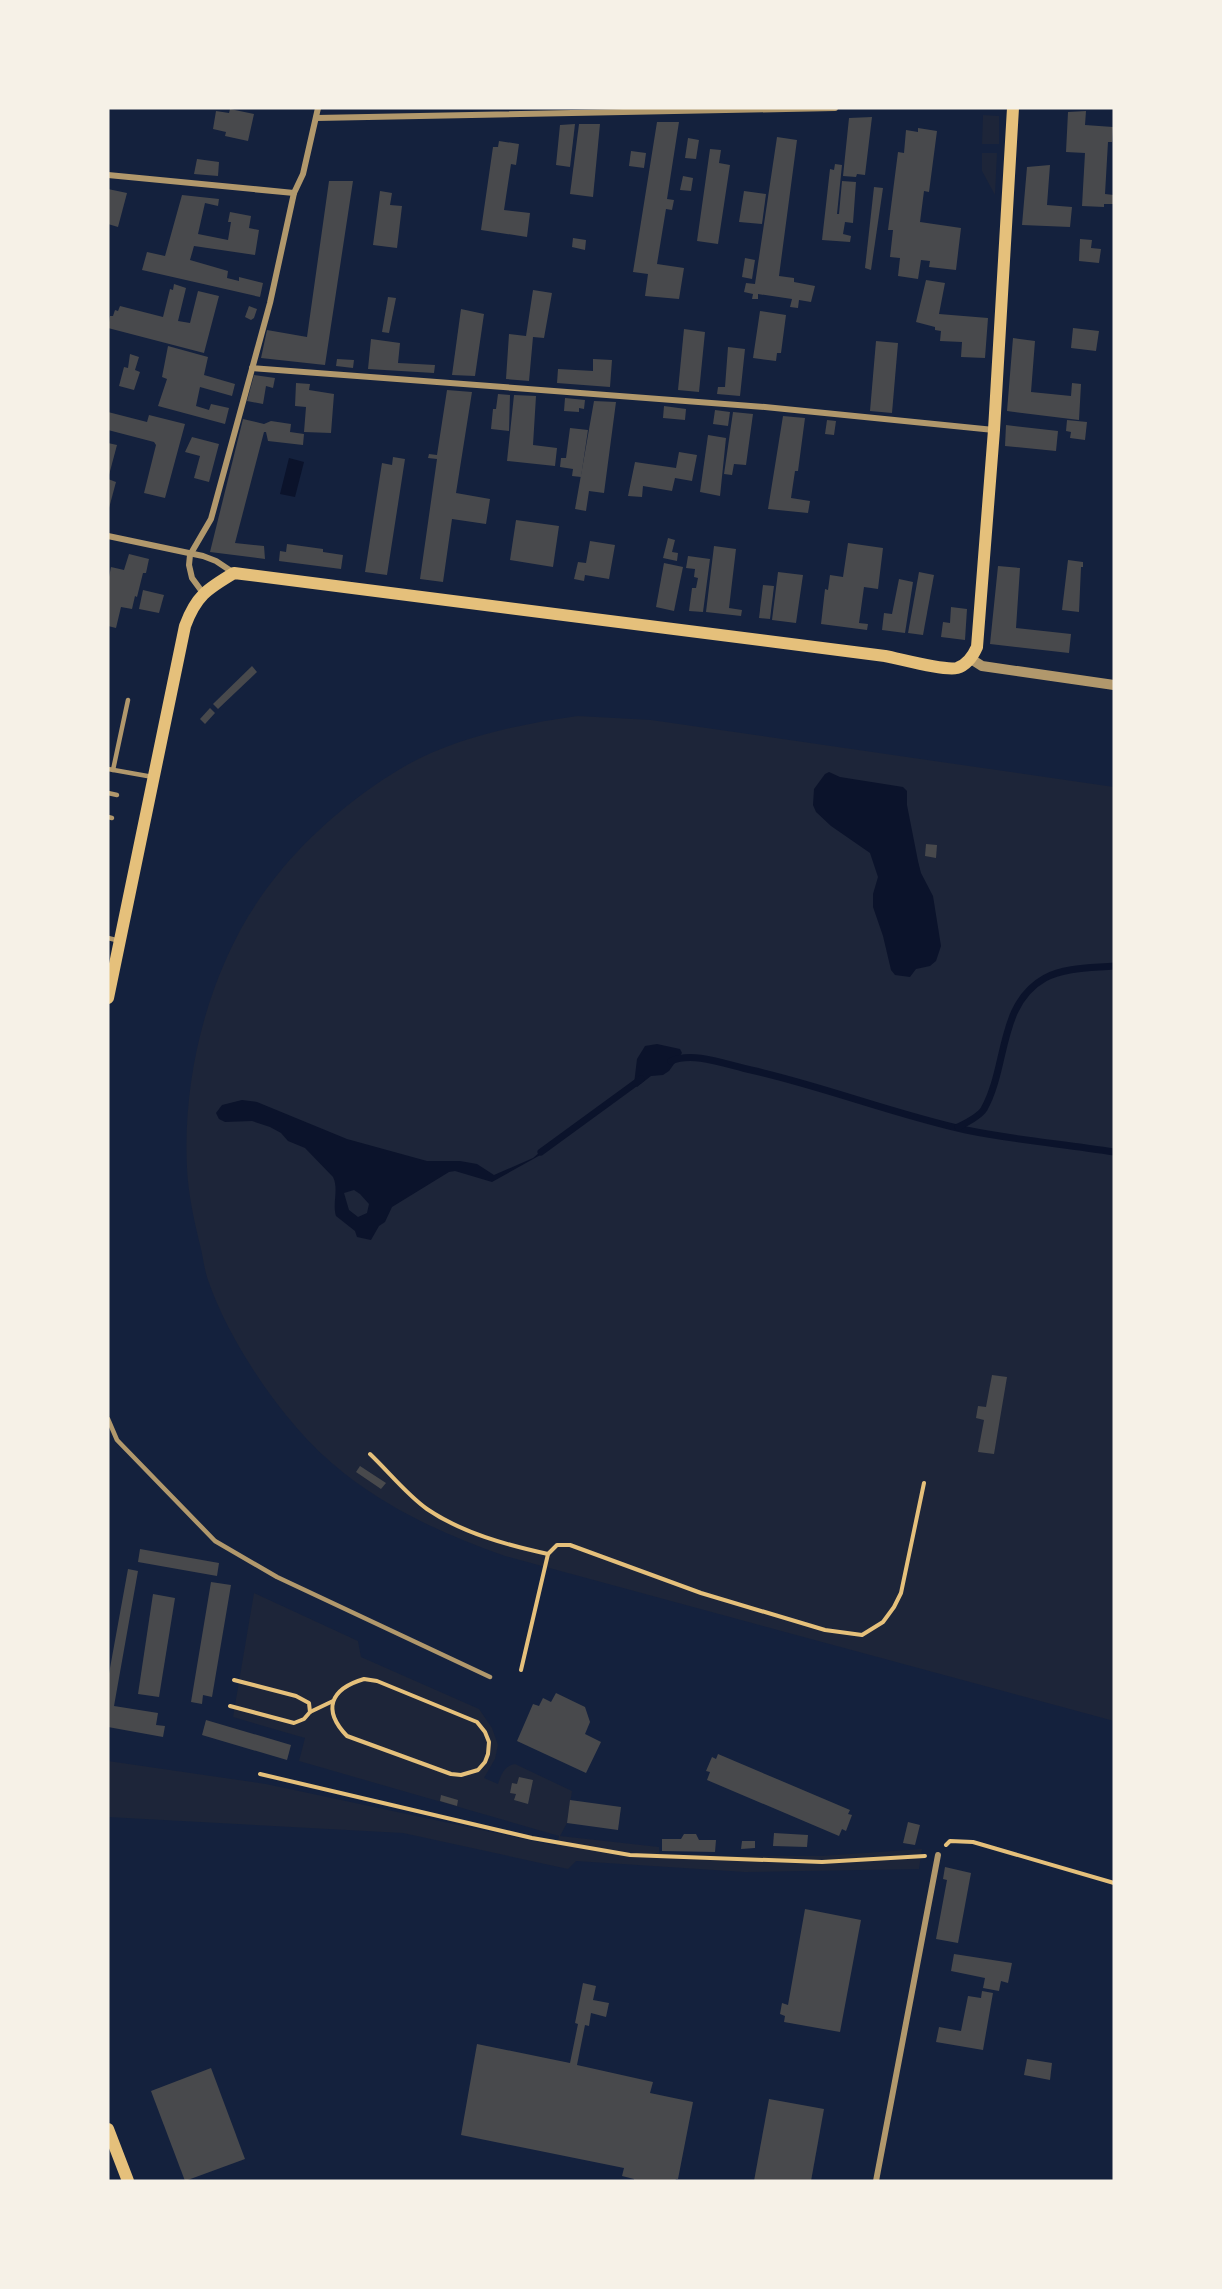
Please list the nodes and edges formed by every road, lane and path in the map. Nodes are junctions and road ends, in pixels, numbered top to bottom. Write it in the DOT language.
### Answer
graph roads {
  1 [pos="318,108"];
  2 [pos="835,108"];
  3 [pos="1013,108"];
  4 [pos="316,118"];
  5 [pos="108,175"];
  6 [pos="294,193"];
  7 [pos="252,368"];
  8 [pos="994,430"];
  9 [pos="108,536"];
  10 [pos="190,555"];
  11 [pos="234,573"];
  12 [pos="203,593"];
  13 [pos="971,659"];
  14 [pos="1114,685"];
  15 [pos="128,700"];
  16 [pos="110,769"];
  17 [pos="154,777"];
  18 [pos="108,793"];
  19 [pos="117,795"];
  20 [pos="114,939"];
  21 [pos="108,998"];
  22 [pos="108,1419"];
  23 [pos="370,1454"];
  24 [pos="924,1482"];
  25 [pos="548,1554"];
  26 [pos="521,1671"];
  27 [pos="490,1677"];
  28 [pos="234,1680"];
  29 [pos="333,1701"];
  30 [pos="230,1706"];
  31 [pos="310,1712"];
  32 [pos="260,1774"];
  33 [pos="938,1855"];
  34 [pos="1114,1883"];
  35 [pos="108,2129"];
  36 [pos="128,2181"];
  37 [pos="876,2181"];
  1 -- 4 [label="street"];
  2 -- 4 [label="street"];
  3 -- 8 [label="main road"];
  4 -- 6 [label="street"];
  5 -- 6 [label="street"];
  6 -- 7 [label="street"];
  7 -- 8 [label="street"];
  7 -- 10 [label="street"];
  8 -- 13 [label="main road"];
  9 -- 10 [label="street"];
  10 -- 11 [label="street"];
  10 -- 12 [label="street"];
  11 -- 12 [label="main road"];
  11 -- 13 [label="main road"];
  12 -- 17 [label="main road"];
  13 -- 14 [label="street"];
  15 -- 16 [label="lane"];
  16 -- 17 [label="lane"];
  17 -- 20 [label="main road"];
  18 -- 19 [label="lane"];
  20 -- 21 [label="main road"];
  22 -- 27 [label="lane"];
  23 -- 25 [label="path"];
  24 -- 25 [label="path"];
  25 -- 26 [label="path"];
  28 -- 31 [label="path"];
  29 -- 29 [label="path"];
  29 -- 31 [label="path"];
  30 -- 31 [label="path"];
  32 -- 33 [label="path"];
  33 -- 34 [label="path"];
  33 -- 37 [label="street"];
  35 -- 36 [label="main road"];
}
